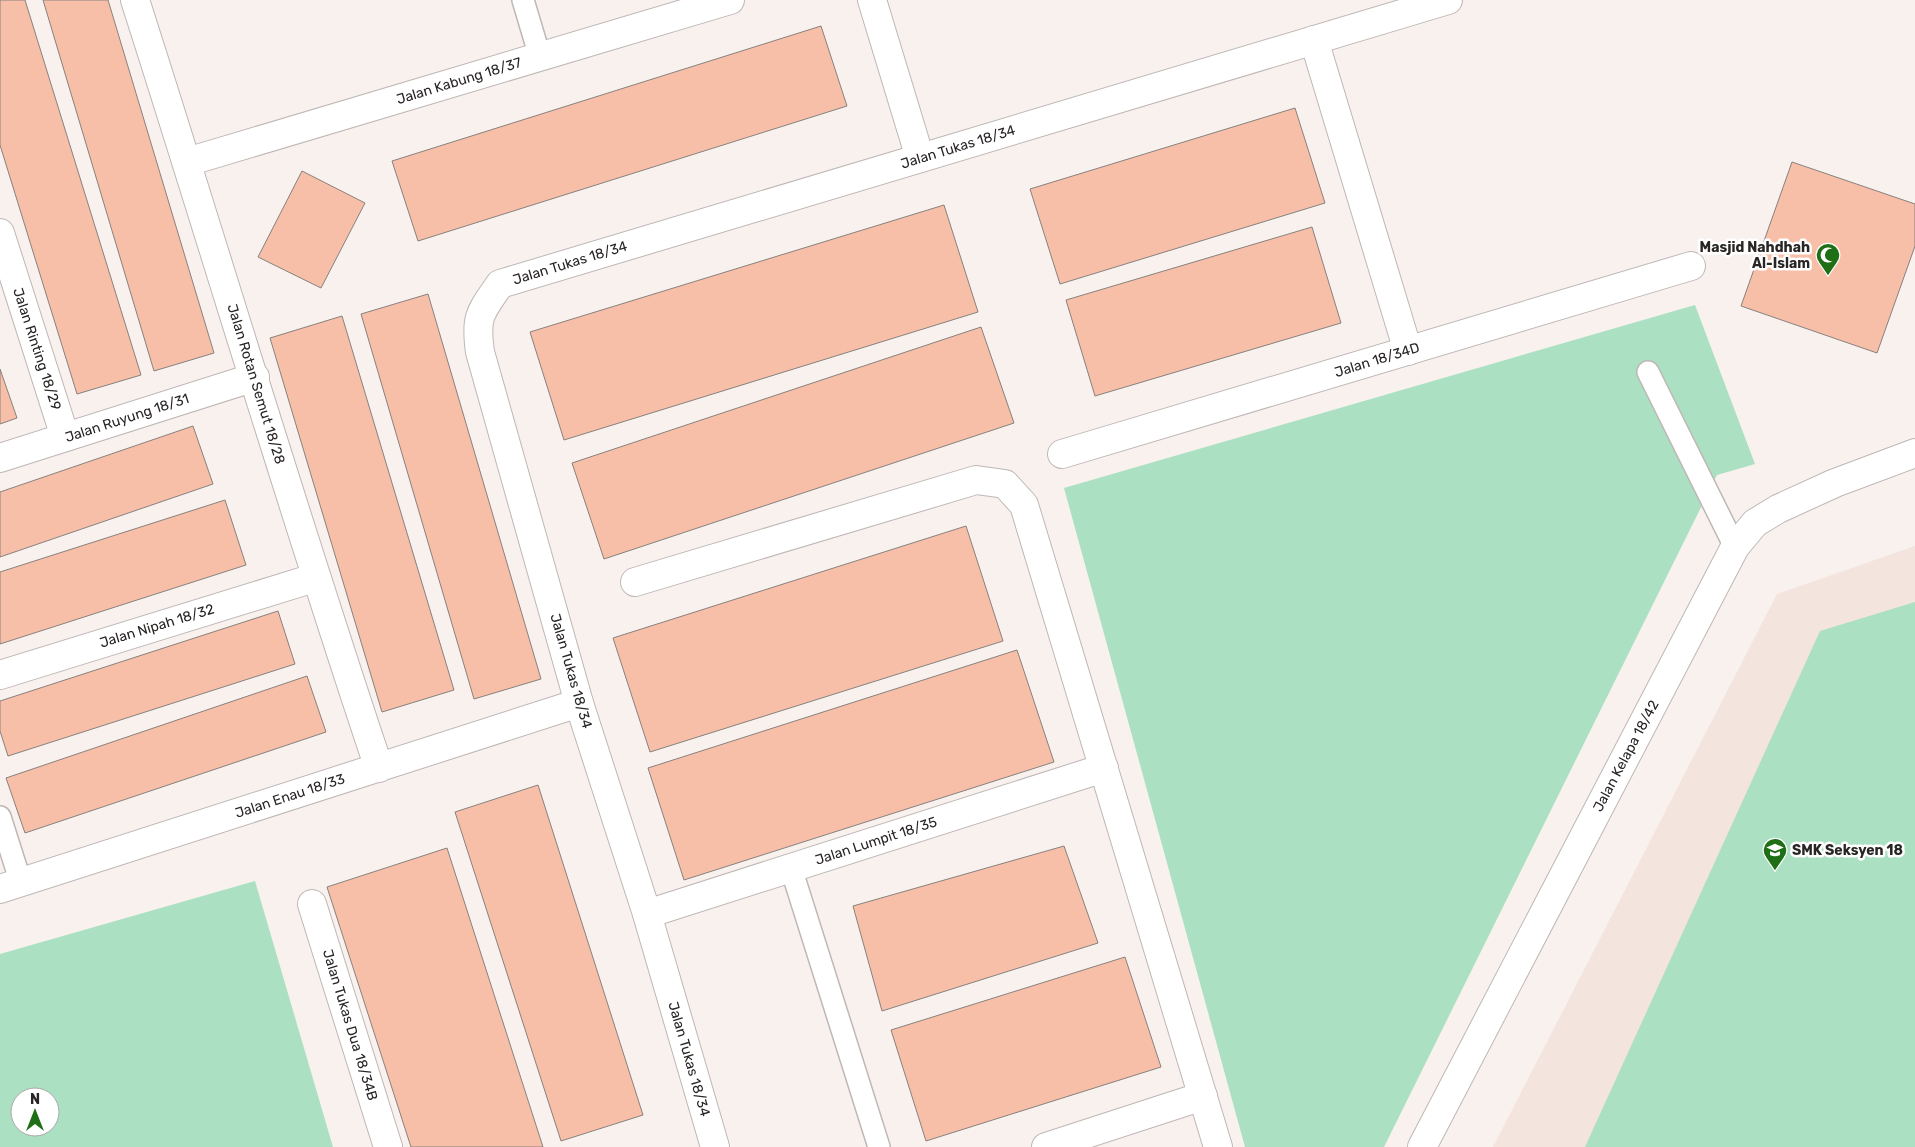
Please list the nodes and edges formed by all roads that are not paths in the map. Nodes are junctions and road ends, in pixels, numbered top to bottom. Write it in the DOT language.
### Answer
graph roads {
  1 [pos="135,0"];
  2 [pos="523,0"];
  3 [pos="730,0"];
  4 [pos="872,0"];
  5 [pos="1448,0"];
  6 [pos="1314,40"];
  7 [pos="540,57"];
  8 [pos="920,158"];
  9 [pos="187,162"];
  10 [pos="0,234"];
  11 [pos="1691,266"];
  12 [pos="1408,351"];
  13 [pos="1648,372"];
  14 [pos="255,377"];
  15 [pos="65,437"];
  16 [pos="1915,453"];
  17 [pos="1062,454"];
  18 [pos="0,458"];
  19 [pos="1735,547"];
  20 [pos="314,578"];
  21 [pos="635,582"];
  22 [pos="0,674"];
  23 [pos="579,704"];
  24 [pos="379,768"];
  25 [pos="1104,768"];
  26 [pos="0,817"];
  27 [pos="791,868"];
  28 [pos="11,886"];
  29 [pos="312,904"];
  30 [pos="647,914"];
  31 [pos="1203,1096"];
  32 [pos="388,1147"];
  33 [pos="715,1147"];
  34 [pos="879,1147"];
  35 [pos="1046,1147"];
  36 [pos="1218,1147"];
  37 [pos="1422,1147"];
  1 -- 9 [label="street, Jalan Rotan Semut 18/28"];
  2 -- 7 [label="lane"];
  3 -- 7 [label="street, Jalan Kabung 18/37"];
  4 -- 8 [label="street"];
  5 -- 6 [label="street, Jalan Tukas 18/34"];
  6 -- 8 [label="street, Jalan Tukas 18/34"];
  6 -- 12 [label="street"];
  7 -- 9 [label="street, Jalan Kabung 18/37"];
  8 -- 23 [label="street, Jalan Tukas 18/34"];
  9 -- 14 [label="street, Jalan Rotan Semut 18/28"];
  10 -- 15 [label="street, Jalan Rinting 18/29"];
  11 -- 12 [label="street, Jalan 18/34D"];
  12 -- 17 [label="street, Jalan 18/34D"];
  13 -- 19 [label="lane"];
  14 -- 15 [label="street, Jalan Ruyung 18/31"];
  14 -- 20 [label="street, Jalan Rotan Semut 18/28"];
  15 -- 18 [label="street, Jalan Ruyung 18/31"];
  16 -- 19 [label="street, Jalan Kelapa 18/42"];
  19 -- 37 [label="street, Jalan Kelapa 18/42"];
  20 -- 22 [label="street, Jalan Nipah 18/32"];
  20 -- 24 [label="street, Jalan Rotan Semut 18/28"];
  21 -- 25 [label="street"];
  23 -- 24 [label="street, Jalan Enau 18/33"];
  23 -- 30 [label="street, Jalan Tukas 18/34"];
  24 -- 28 [label="street, Jalan Enau 18/33"];
  25 -- 27 [label="street, Jalan Lumpit 18/35"];
  25 -- 31 [label="street"];
  26 -- 28 [label="lane"];
  27 -- 30 [label="street, Jalan Lumpit 18/35"];
  27 -- 34 [label="lane"];
  29 -- 32 [label="street, Jalan Tukas Dua 18/34B"];
  30 -- 33 [label="street, Jalan Tukas 18/34"];
  31 -- 35 [label="street"];
  31 -- 36 [label="street"];
}
